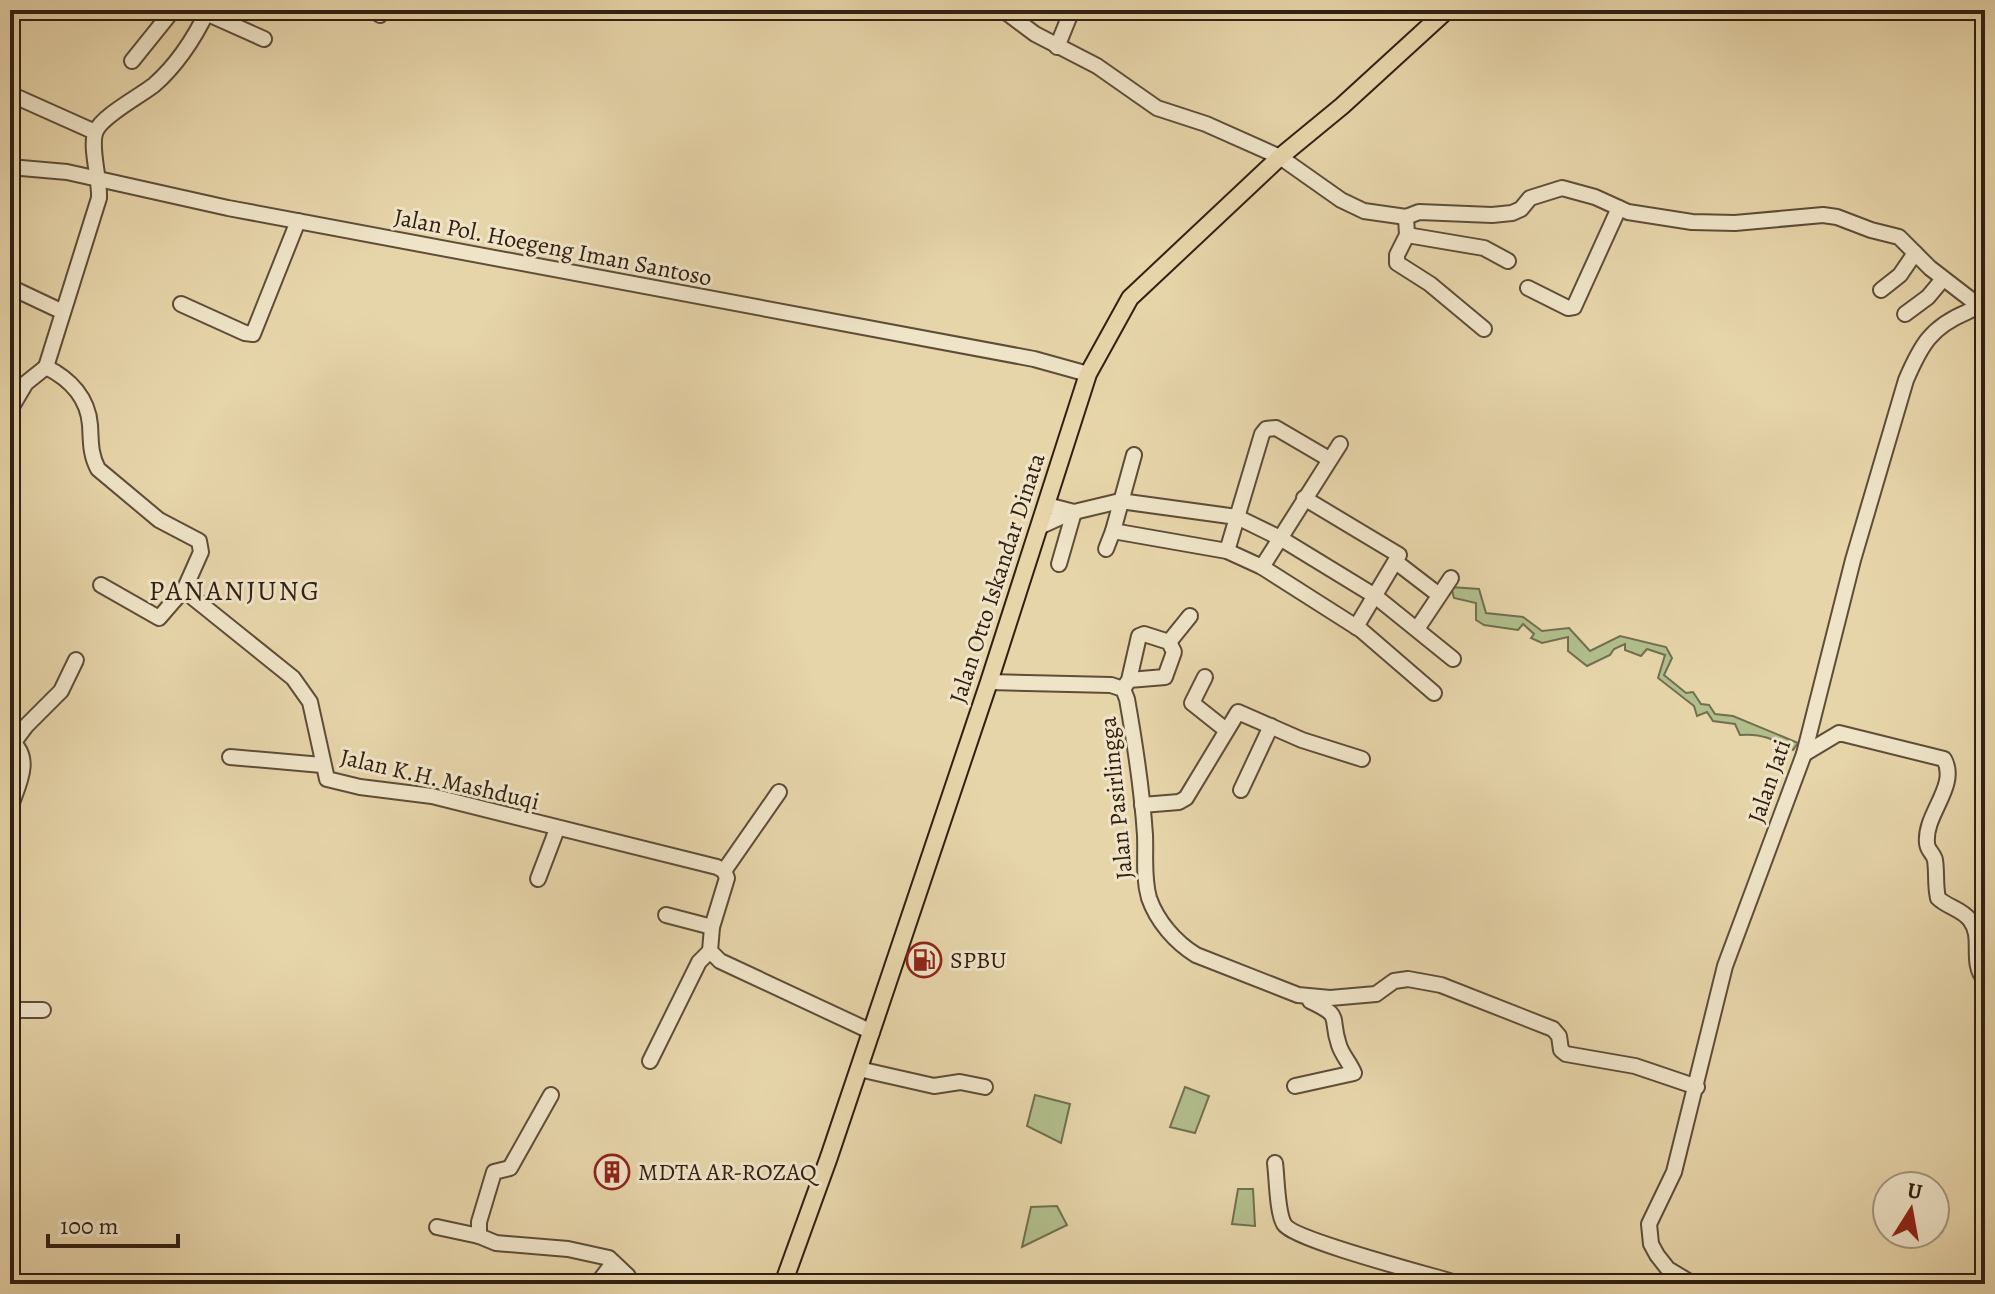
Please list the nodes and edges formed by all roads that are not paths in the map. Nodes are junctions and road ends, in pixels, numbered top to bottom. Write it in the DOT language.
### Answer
graph roads {
  1 [pos="173,10"];
  2 [pos="1003,10"];
  3 [pos="1072,10"];
  4 [pos="1447,10"];
  5 [pos="207,11"];
  6 [pos="264,39"];
  7 [pos="1057,47"];
  8 [pos="132,61"];
  9 [pos="10,94"];
  10 [pos="95,132"];
  11 [pos="1280,157"];
  12 [pos="10,167"];
  13 [pos="100,181"];
  14 [pos="1619,208"];
  15 [pos="1406,217"];
  16 [pos="298,221"];
  17 [pos="1407,235"];
  18 [pos="1915,253"];
  19 [pos="1508,261"];
  20 [pos="1943,279"];
  21 [pos="10,287"];
  22 [pos="1528,288"];
  23 [pos="1881,290"];
  24 [pos="181,304"];
  25 [pos="1982,306"];
  26 [pos="63,312"];
  27 [pos="1905,314"];
  28 [pos="1484,329"];
  29 [pos="46,367"];
  30 [pos="1088,374"];
  31 [pos="10,410"];
  32 [pos="1340,444"];
  33 [pos="1134,455"];
  34 [pos="1329,459"];
  35 [pos="1304,498"];
  36 [pos="1120,501"];
  37 [pos="1047,505"];
  38 [pos="1073,512"];
  39 [pos="1237,517"];
  40 [pos="1041,526"];
  41 [pos="1113,531"];
  42 [pos="1280,538"];
  43 [pos="1106,549"];
  44 [pos="1227,551"];
  45 [pos="1396,562"];
  46 [pos="1059,564"];
  47 [pos="1262,567"];
  48 [pos="1451,578"];
  49 [pos="101,585"];
  50 [pos="185,588"];
  51 [pos="1439,595"];
  52 [pos="1375,596"];
  53 [pos="1190,616"];
  54 [pos="1356,627"];
  55 [pos="1417,629"];
  56 [pos="1169,642"];
  57 [pos="1453,659"];
  58 [pos="76,660"];
  59 [pos="1205,677"];
  60 [pos="989,682"];
  61 [pos="1126,685"];
  62 [pos="1434,693"];
  63 [pos="1271,726"];
  64 [pos="1226,730"];
  65 [pos="12,741"];
  66 [pos="1806,746"];
  67 [pos="230,757"];
  68 [pos="1362,759"];
  69 [pos="322,765"];
  70 [pos="1241,790"];
  71 [pos="779,792"];
  72 [pos="1142,805"];
  73 [pos="10,808"];
  74 [pos="557,829"];
  75 [pos="724,871"];
  76 [pos="538,879"];
  77 [pos="666,915"];
  78 [pos="712,927"];
  79 [pos="710,951"];
  80 [pos="1985,980"];
  81 [pos="1298,995"];
  82 [pos="10,1010"];
  83 [pos="43,1010"];
  84 [pos="872,1032"];
  85 [pos="650,1061"];
  86 [pos="859,1069"];
  87 [pos="1295,1086"];
  88 [pos="985,1087"];
  89 [pos="1697,1087"];
  90 [pos="551,1095"];
  91 [pos="1275,1163"];
  92 [pos="437,1227"];
  93 [pos="479,1236"];
  94 [pos="613,1263"];
  95 [pos="597,1284"];
  96 [pos="628,1284"];
  97 [pos="783,1284"];
  98 [pos="1460,1284"];
  99 [pos="1693,1284"];
  1 -- 8 [label="street"];
  2 -- 7 [label="street"];
  3 -- 7 [label="street"];
  4 -- 11 [label="main road, Jalan Otto Iskandar Dinata"];
  5 -- 6 [label="street"];
  5 -- 10 [label="street"];
  7 -- 11 [label="street"];
  9 -- 10 [label="street"];
  10 -- 13 [label="street"];
  11 -- 15 [label="street"];
  11 -- 30 [label="main road, Jalan Otto Iskandar Dinata"];
  12 -- 13 [label="street, Jalan Pol. Hoegeng Iman Santoso"];
  13 -- 16 [label="street, Jalan Pol. Hoegeng Iman Santoso"];
  13 -- 26 [label="street"];
  14 -- 15 [label="street"];
  14 -- 18 [label="street"];
  14 -- 22 [label="street"];
  15 -- 17 [label="street"];
  16 -- 24 [label="street"];
  16 -- 30 [label="street, Jalan Pol. Hoegeng Iman Santoso"];
  17 -- 19 [label="street"];
  17 -- 28 [label="street"];
  18 -- 20 [label="street"];
  18 -- 23 [label="street"];
  20 -- 25 [label="street"];
  20 -- 27 [label="street"];
  21 -- 26 [label="street"];
  25 -- 66 [label="street, Jalan Jati"];
  26 -- 29 [label="street"];
  29 -- 31 [label="street"];
  29 -- 50 [label="street"];
  30 -- 37 [label="main road, Jalan Otto Iskandar Dinata"];
  32 -- 34 [label="street"];
  33 -- 36 [label="street"];
  34 -- 35 [label="street"];
  34 -- 39 [label="street"];
  35 -- 42 [label="street"];
  35 -- 45 [label="street"];
  36 -- 38 [label="street"];
  36 -- 39 [label="street"];
  36 -- 41 [label="street"];
  37 -- 38 [label="street"];
  37 -- 40 [label="main road, Jalan Otto Iskandar Dinata"];
  38 -- 40 [label="street"];
  38 -- 46 [label="street"];
  39 -- 42 [label="street"];
  39 -- 44 [label="street"];
  40 -- 60 [label="main road, Jalan Otto Iskandar Dinata"];
  41 -- 43 [label="street"];
  41 -- 44 [label="street"];
  42 -- 47 [label="street"];
  42 -- 52 [label="street"];
  44 -- 47 [label="street"];
  45 -- 51 [label="street"];
  45 -- 52 [label="street"];
  47 -- 54 [label="street"];
  48 -- 51 [label="street"];
  49 -- 50 [label="street"];
  50 -- 69 [label="street, Jalan K.H. Mashduqi"];
  51 -- 55 [label="street"];
  52 -- 54 [label="street"];
  52 -- 55 [label="street"];
  53 -- 56 [label="street"];
  54 -- 62 [label="street"];
  55 -- 57 [label="street"];
  56 -- 61 [label="street"];
  56 -- 61 [label="street"];
  58 -- 65 [label="street"];
  59 -- 64 [label="street"];
  60 -- 61 [label="street, Jalan Pasirlingga"];
  60 -- 84 [label="main road, Jalan Otto Iskandar Dinata"];
  61 -- 72 [label="street, Jalan Pasirlingga"];
  63 -- 64 [label="street"];
  63 -- 68 [label="street"];
  63 -- 70 [label="street"];
  64 -- 72 [label="street"];
  65 -- 73 [label="street"];
  66 -- 80 [label="street"];
  66 -- 89 [label="street, Jalan Jati"];
  67 -- 69 [label="street"];
  69 -- 74 [label="street, Jalan K.H. Mashduqi"];
  71 -- 75 [label="street"];
  72 -- 81 [label="street, Jalan Pasirlingga"];
  74 -- 75 [label="street, Jalan K.H. Mashduqi"];
  74 -- 76 [label="street"];
  75 -- 78 [label="street"];
  77 -- 78 [label="street"];
  78 -- 79 [label="street"];
  79 -- 84 [label="street"];
  79 -- 85 [label="street"];
  81 -- 87 [label="street"];
  81 -- 89 [label="street, Jalan Pasirlingga"];
  82 -- 83 [label="street"];
  84 -- 86 [label="main road, Jalan Otto Iskandar Dinata"];
  86 -- 88 [label="street"];
  86 -- 97 [label="main road, Jalan Otto Iskandar Dinata"];
  89 -- 99 [label="street, Jalan Jati"];
  90 -- 93 [label="street"];
  91 -- 98 [label="street"];
  92 -- 93 [label="street"];
  93 -- 94 [label="street"];
  94 -- 95 [label="street"];
  94 -- 96 [label="street"];
}
